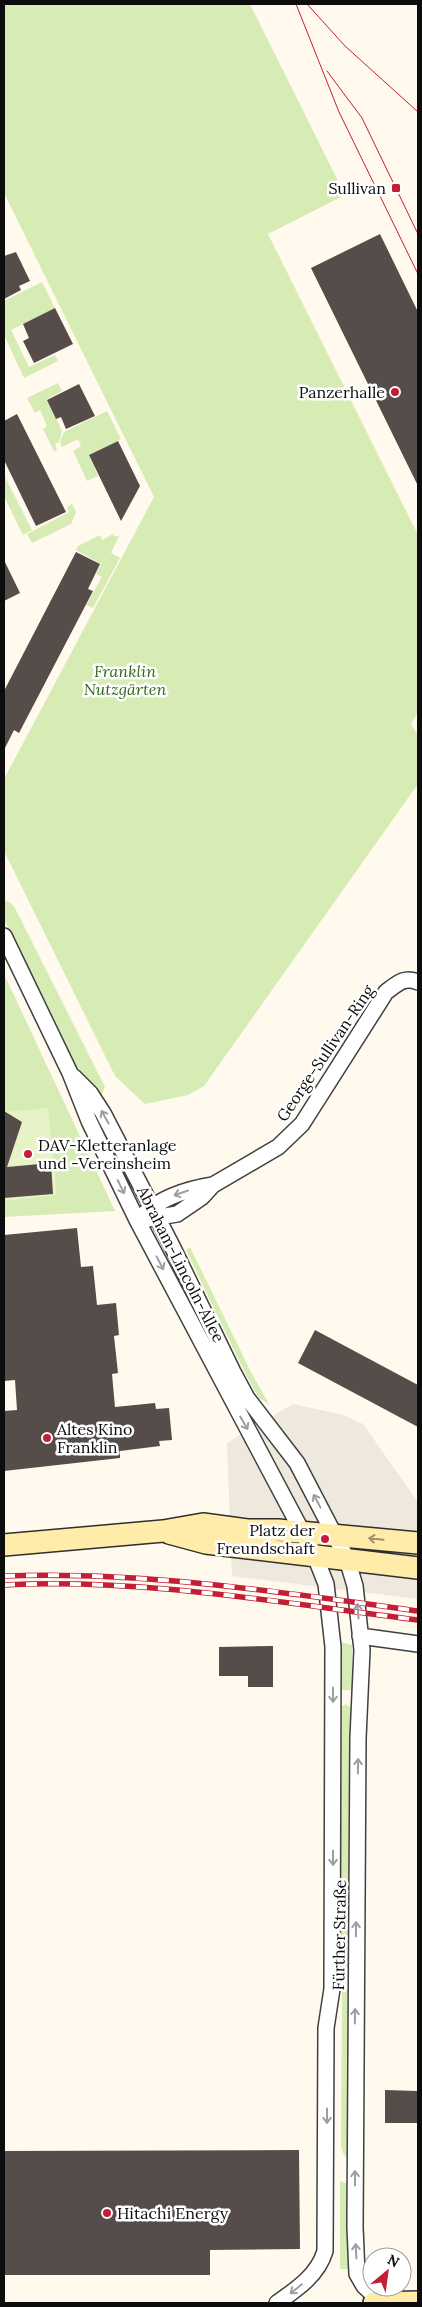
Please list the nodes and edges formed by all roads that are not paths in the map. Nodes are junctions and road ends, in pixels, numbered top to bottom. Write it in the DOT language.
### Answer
graph roads {
  1 [pos="4,936"];
  2 [pos="418,982"];
  3 [pos="70,1073"];
  4 [pos="154,1213"];
  5 [pos="137,1220"];
  6 [pos="163,1531"];
  7 [pos="301,1532"];
  8 [pos="334,1535"];
  9 [pos="418,1543"];
  10 [pos="4,1545"];
  11 [pos="315,1556"];
  12 [pos="348,1559"];
  13 [pos="418,1568"];
  14 [pos="360,1636"];
  15 [pos="417,1644"];
  16 [pos="418,2302"];
  17 [pos="277,2303"];
  18 [pos="374,2303"];
  19 [pos="382,2303"];
  1 -- 3 [label="street, Abraham-Lincoln-Allee"];
  2 -- 4 [label="street, George-Sullivan-Ring"];
  4 -- 3 [label="street, Abraham-Lincoln-Allee, one-way"];
  3 -- 5 [label="street, Abraham-Lincoln-Allee, one-way"];
  4 -- 5 [label="street, George-Sullivan-Ring"];
  8 -- 4 [label="street, Abraham-Lincoln-Allee, one-way"];
  5 -- 7 [label="street, Abraham-Lincoln-Allee, one-way"];
  6 -- 7 [label="street"];
  6 -- 10 [label="street"];
  6 -- 11 [label="street"];
  7 -- 8 [label="street"];
  7 -- 11 [label="street, Fürther Straße"];
  9 -- 8 [label="street, one-way"];
  8 -- 12 [label="street, Fürther Straße"];
  11 -- 12 [label="street"];
  11 -- 17 [label="street, Fürther Straße, one-way"];
  12 -- 13 [label="street"];
  14 -- 12 [label="street, Fürther Straße, one-way"];
  14 -- 15 [label="street"];
  19 -- 14 [label="street, Fürther Straße, one-way"];
  16 -- 19 [label="street"];
  18 -- 19 [label="street"];
}
